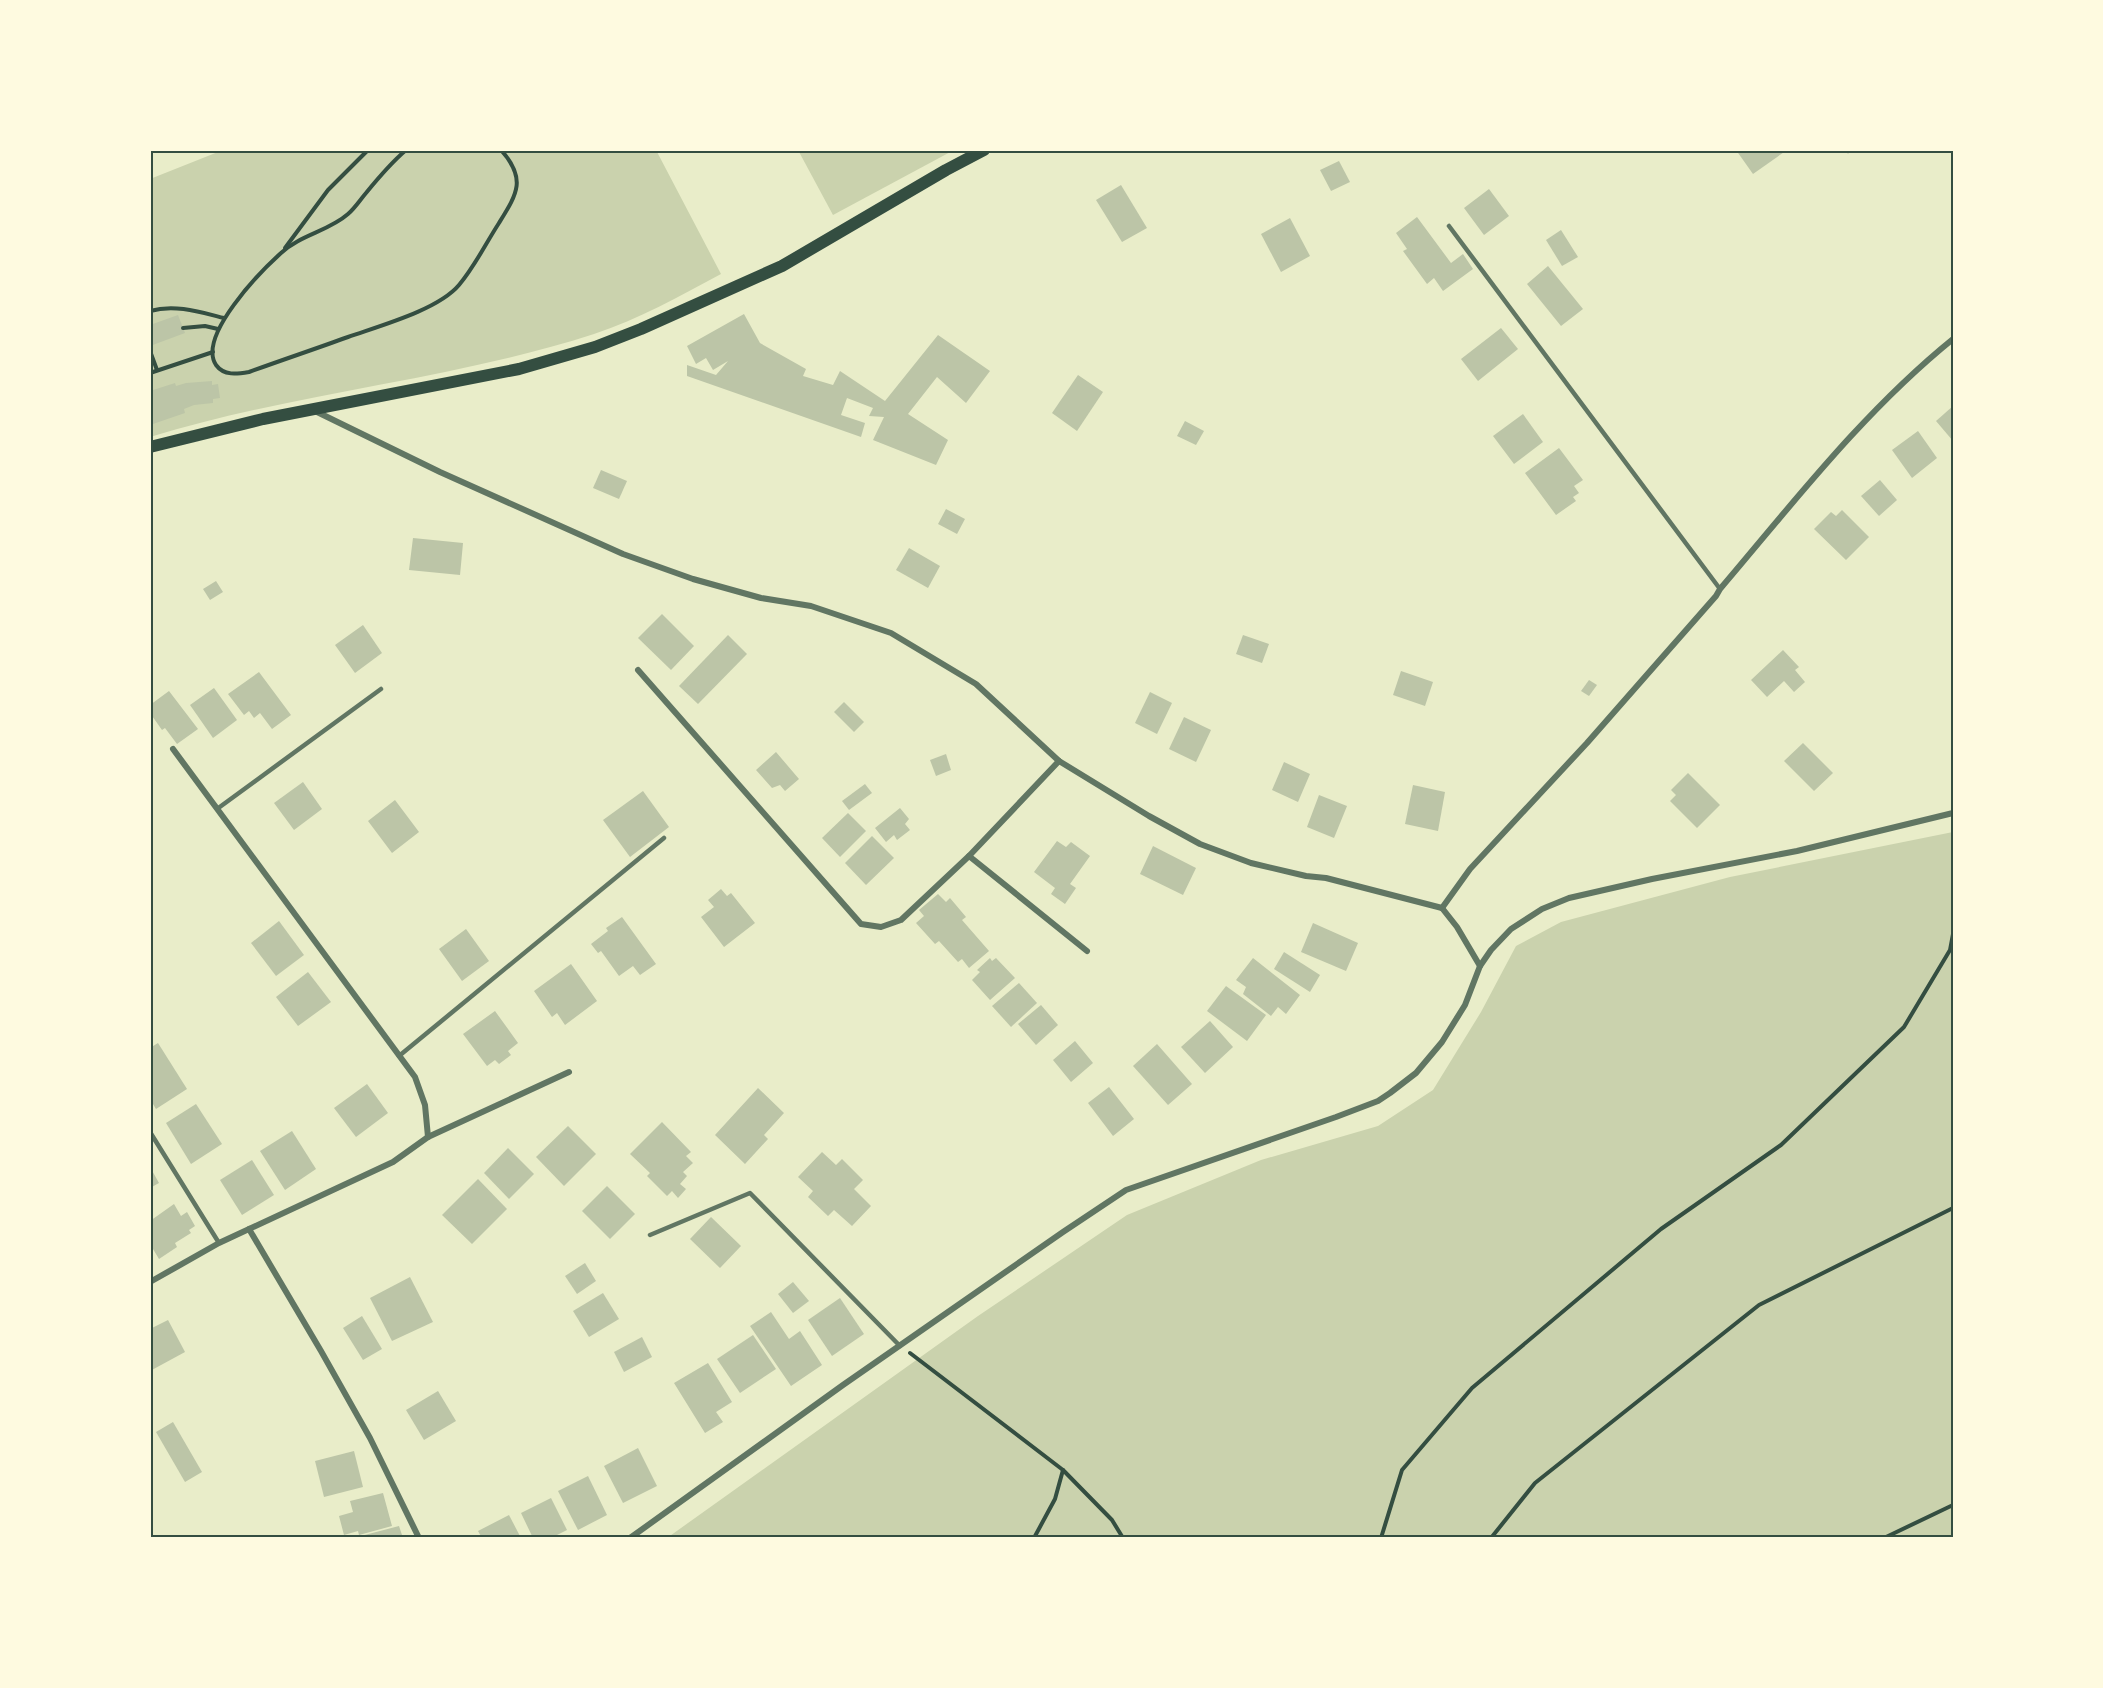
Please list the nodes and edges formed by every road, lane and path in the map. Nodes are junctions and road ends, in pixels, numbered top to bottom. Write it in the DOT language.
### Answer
graph roads {
  1 [pos="368,150"];
  2 [pos="406,150"];
  3 [pos="501,150"];
  4 [pos="984,150"];
  5 [pos="1449,226"];
  6 [pos="283,251"];
  7 [pos="150,311"];
  8 [pos="224,318"];
  9 [pos="183,328"];
  10 [pos="218,329"];
  11 [pos="1953,339"];
  12 [pos="150,351"];
  13 [pos="213,352"];
  14 [pos="157,370"];
  15 [pos="150,373"];
  16 [pos="312,409"];
  17 [pos="150,447"];
  18 [pos="1720,589"];
  19 [pos="638,670"];
  20 [pos="381,689"];
  21 [pos="173,750"];
  22 [pos="1059,761"];
  23 [pos="217,809"];
  24 [pos="1953,813"];
  25 [pos="664,838"];
  26 [pos="969,856"];
  27 [pos="1442,908"];
  28 [pos="1953,934"];
  29 [pos="1087,951"];
  30 [pos="1480,966"];
  31 [pos="399,1056"];
  32 [pos="569,1072"];
  33 [pos="150,1132"];
  34 [pos="428,1137"];
  35 [pos="1953,1208"];
  36 [pos="249,1229"];
  37 [pos="650,1235"];
  38 [pos="219,1243"];
  39 [pos="150,1282"];
  40 [pos="900,1346"];
  41 [pos="1063,1470"];
  42 [pos="1953,1505"];
  43 [pos="419,1538"];
  44 [pos="630,1538"];
  45 [pos="1034,1538"];
  46 [pos="1123,1538"];
  47 [pos="1381,1538"];
  48 [pos="1491,1538"];
  49 [pos="1884,1538"];
  1 -- 6 [label="path"];
  2 -- 6 [label="path"];
  3 -- 13 [label="path"];
  4 -- 16 [label="main road"];
  5 -- 18 [label="lane"];
  6 -- 8 [label="path"];
  7 -- 8 [label="path"];
  8 -- 10 [label="path"];
  9 -- 10 [label="path"];
  10 -- 13 [label="path"];
  11 -- 18 [label="street"];
  12 -- 14 [label="path"];
  13 -- 14 [label="path"];
  14 -- 15 [label="path"];
  16 -- 17 [label="main road"];
  16 -- 22 [label="street"];
  18 -- 27 [label="street"];
  19 -- 26 [label="street"];
  20 -- 23 [label="lane"];
  21 -- 23 [label="street"];
  22 -- 26 [label="street"];
  22 -- 27 [label="street"];
  23 -- 31 [label="street"];
  24 -- 30 [label="street"];
  25 -- 31 [label="lane"];
  26 -- 29 [label="street"];
  27 -- 30 [label="street"];
  28 -- 47 [label="path"];
  30 -- 40 [label="street"];
  31 -- 34 [label="street"];
  32 -- 34 [label="street"];
  33 -- 38 [label="lane"];
  34 -- 36 [label="street"];
  35 -- 48 [label="path"];
  36 -- 38 [label="street"];
  36 -- 43 [label="street"];
  37 -- 40 [label="lane"];
  38 -- 39 [label="street"];
  40 -- 41 [label="path"];
  40 -- 44 [label="street"];
  41 -- 45 [label="path"];
  41 -- 46 [label="path"];
  42 -- 49 [label="path"];
}
